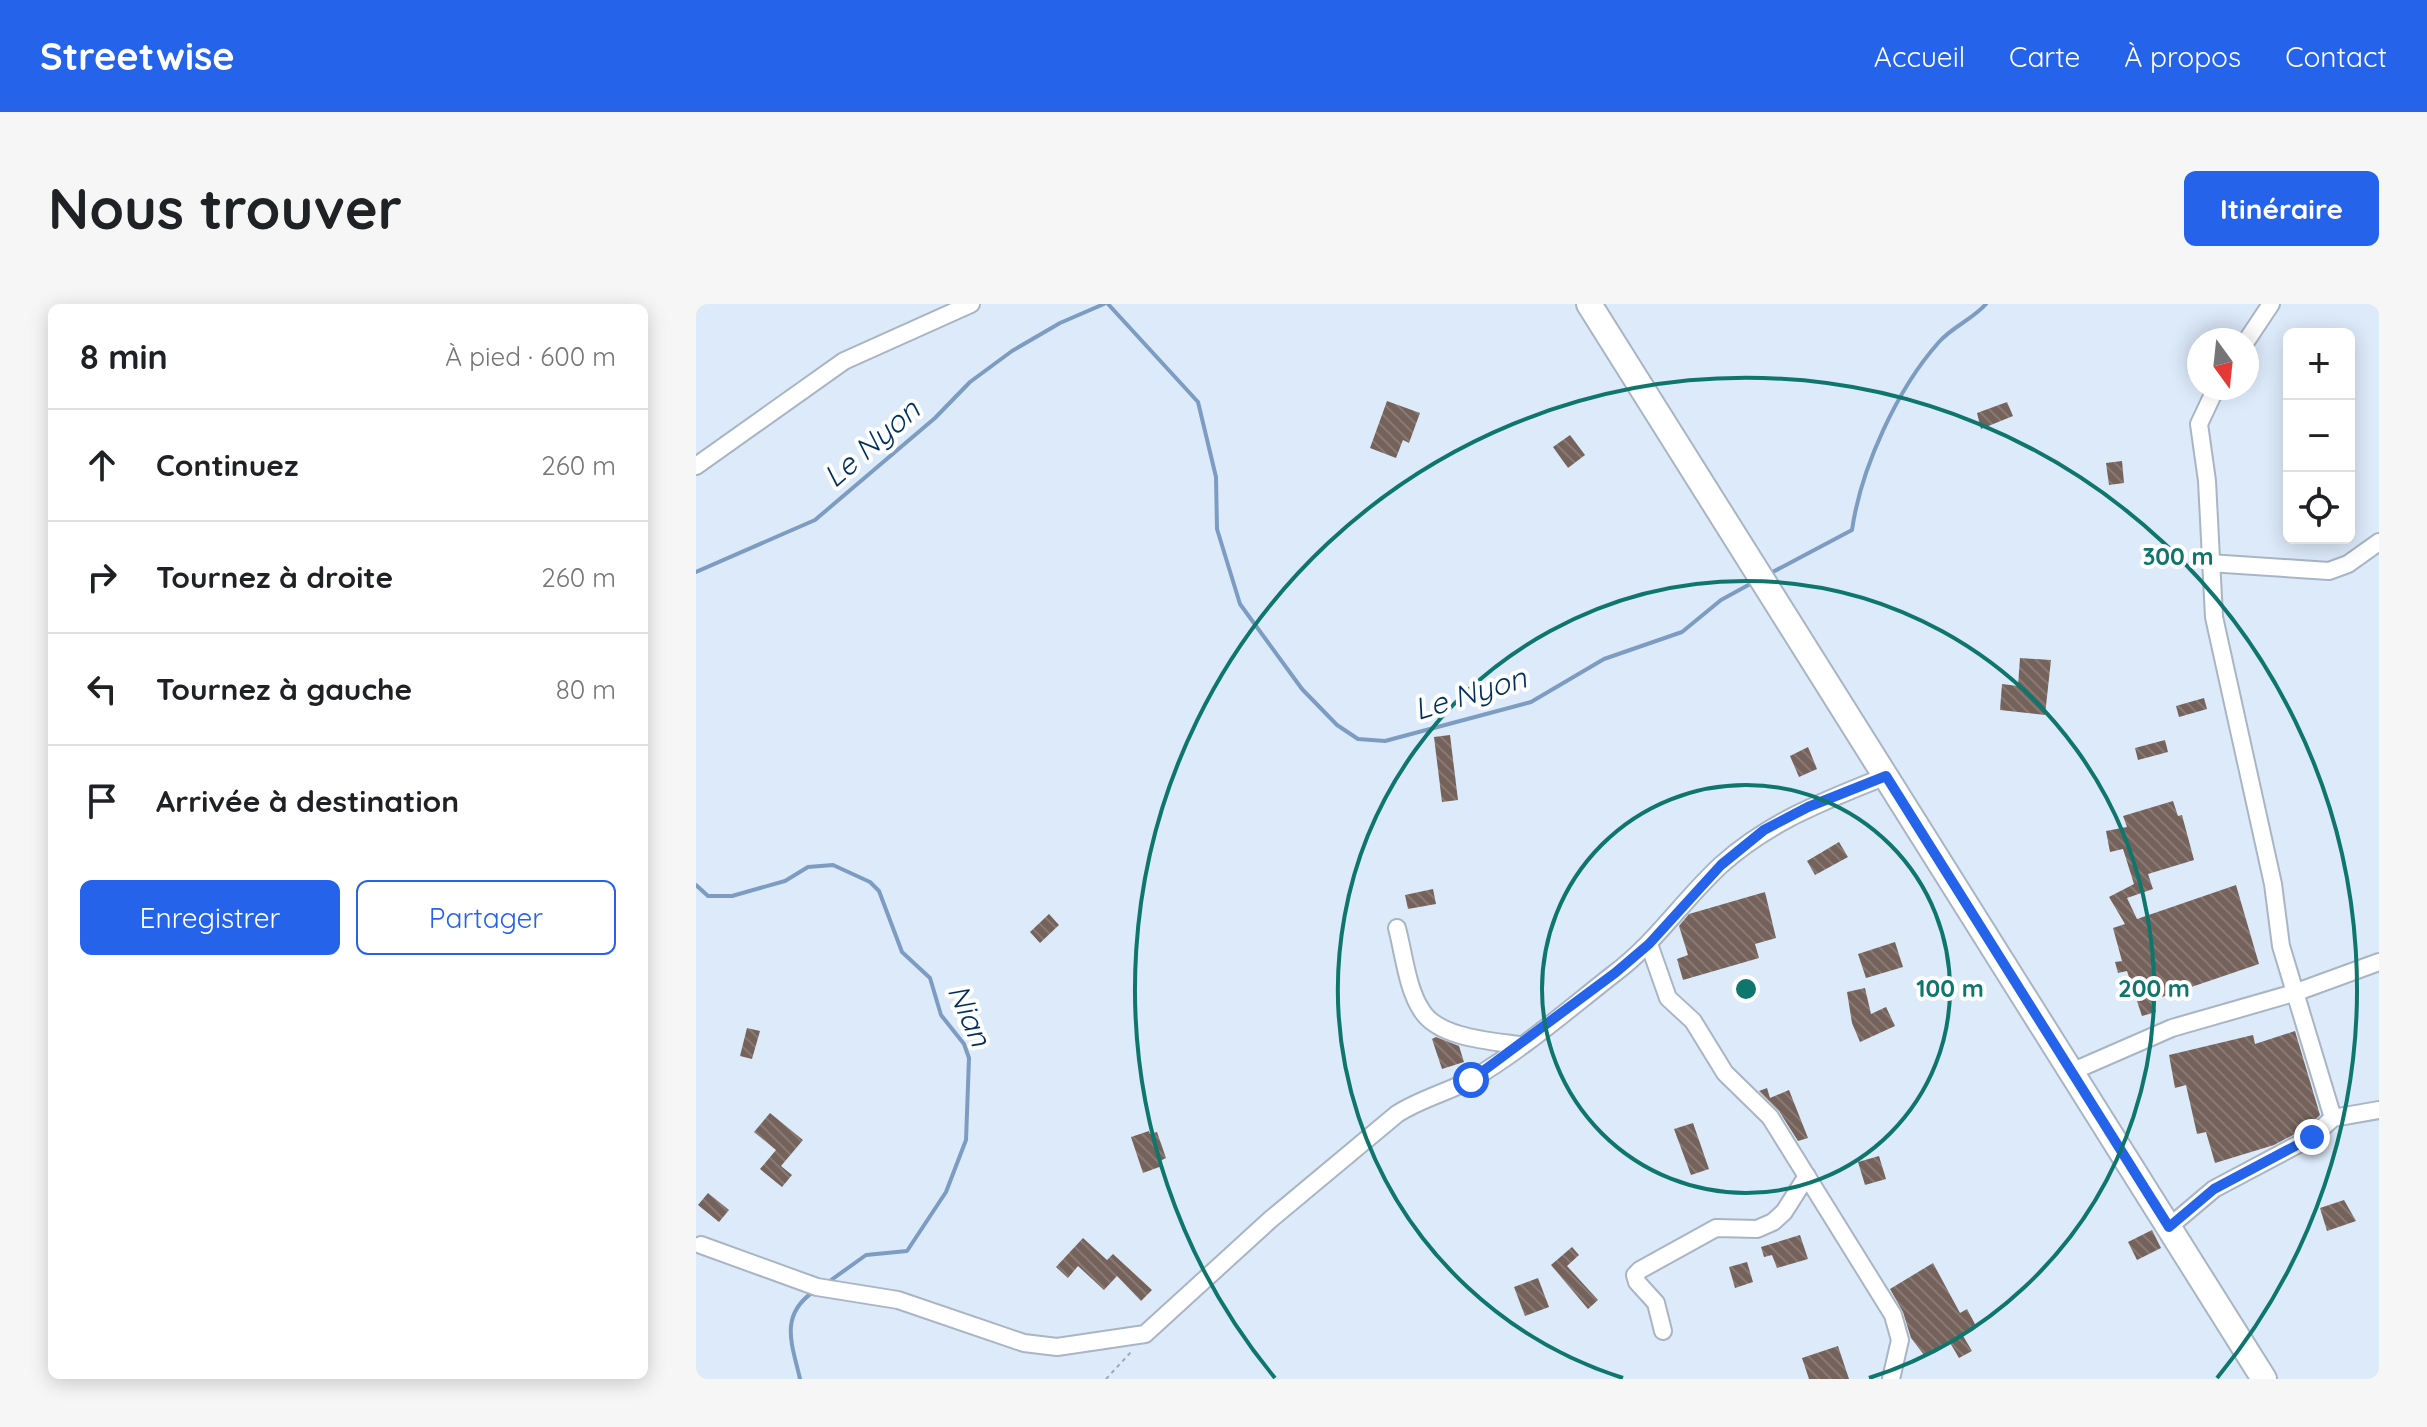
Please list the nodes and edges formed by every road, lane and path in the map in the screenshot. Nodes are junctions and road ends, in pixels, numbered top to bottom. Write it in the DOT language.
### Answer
graph roads {
  1 [pos="971,304"];
  2 [pos="1589,304"];
  3 [pos="2271,304"];
  4 [pos="2255,328"];
  5 [pos="2210,400"];
  6 [pos="696,466"];
  7 [pos="2379,542"];
  8 [pos="2209,563"];
  9 [pos="1886,776"];
  10 [pos="1397,928"];
  11 [pos="1649,944"];
  12 [pos="2379,962"];
  13 [pos="2294,993"];
  14 [pos="1519,1045"];
  15 [pos="2071,1072"];
  16 [pos="2379,1110"];
  17 [pos="2333,1118"];
  18 [pos="1807,1176"];
  19 [pos="2169,1227"];
  20 [pos="701,1245"];
  21 [pos="1663,1331"];
  22 [pos="1145,1334"];
  23 [pos="1106,1379"];
  24 [pos="1891,1379"];
  25 [pos="2264,1379"];
  1 -- 6 [label="street"];
  2 -- 9 [label="main road"];
  3 -- 4 [label="street"];
  5 -- 8 [label="street"];
  7 -- 8 [label="street"];
  8 -- 13 [label="street"];
  9 -- 11 [label="street"];
  9 -- 15 [label="main road"];
  10 -- 14 [label="street"];
  11 -- 14 [label="street"];
  11 -- 18 [label="street"];
  12 -- 13 [label="street"];
  13 -- 15 [label="street"];
  13 -- 17 [label="street"];
  14 -- 22 [label="street"];
  15 -- 19 [label="main road"];
  16 -- 17 [label="street"];
  17 -- 19 [label="street"];
  18 -- 21 [label="street"];
  18 -- 24 [label="street"];
  19 -- 25 [label="main road"];
  20 -- 22 [label="street"];
  22 -- 23 [label="path"];
}
